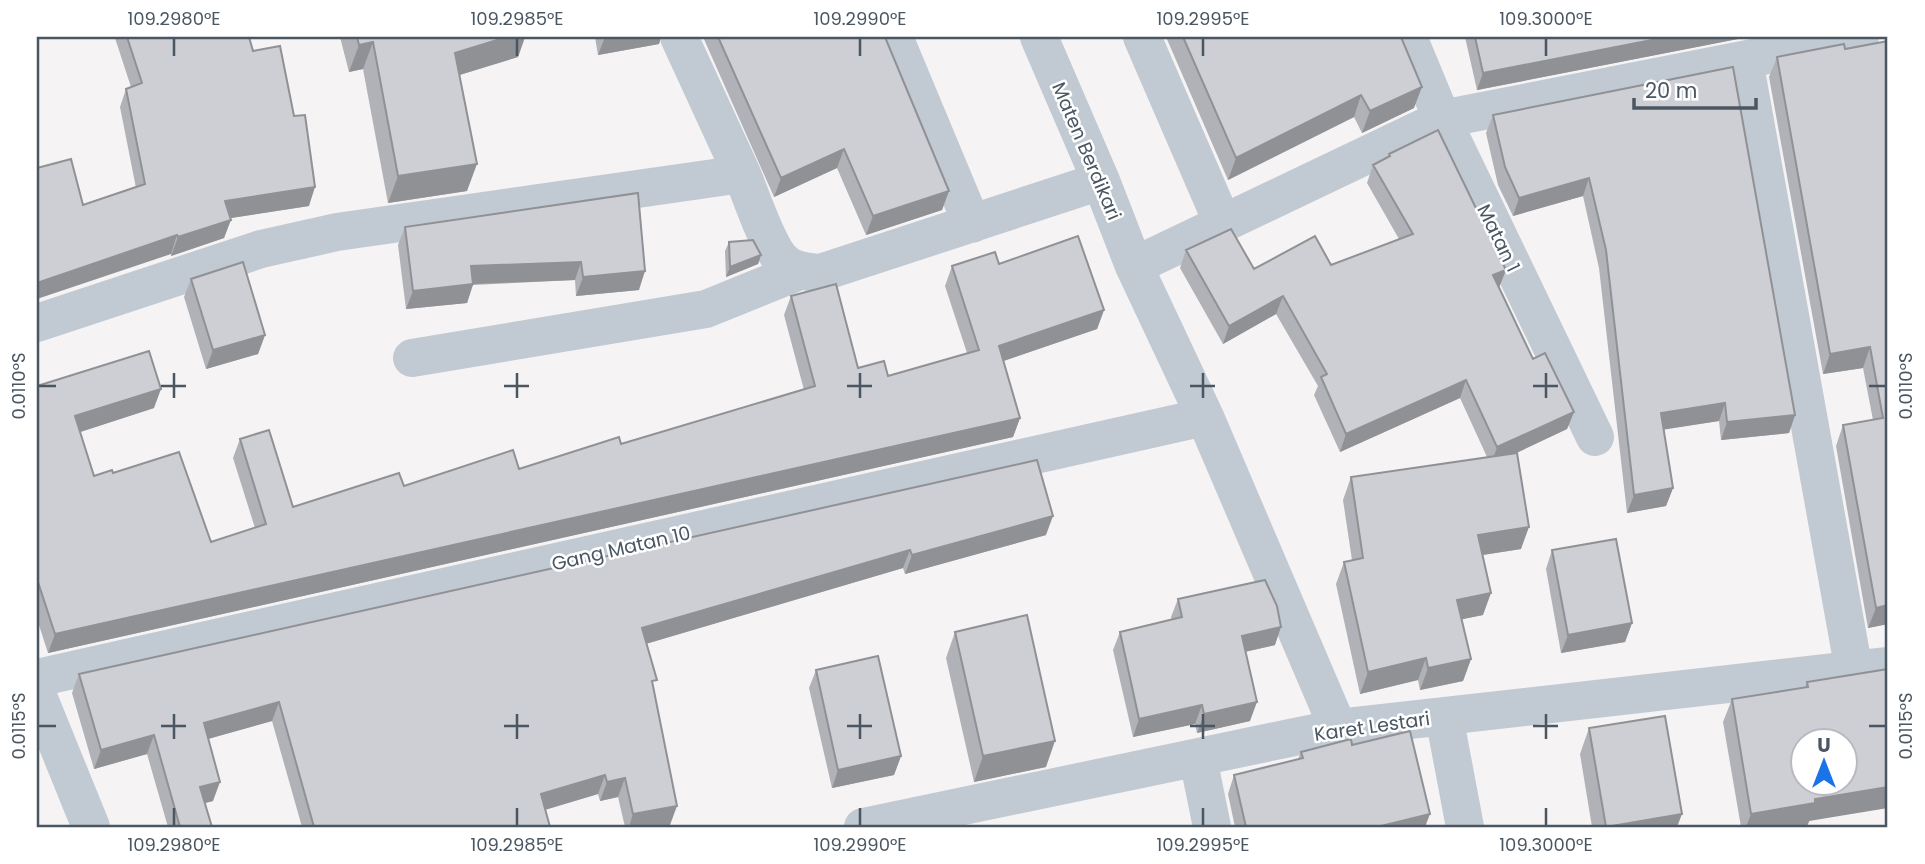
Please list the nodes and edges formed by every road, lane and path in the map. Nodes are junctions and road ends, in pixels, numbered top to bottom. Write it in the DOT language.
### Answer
graph roads {
  1 [pos="679,37"];
  2 [pos="894,37"];
  3 [pos="1039,37"];
  4 [pos="1142,37"];
  5 [pos="1408,37"];
  6 [pos="1860,37"];
  7 [pos="1744,60"];
  8 [pos="1442,119"];
  9 [pos="742,174"];
  10 [pos="1101,181"];
  11 [pos="972,223"];
  12 [pos="1223,223"];
  13 [pos="1134,266"];
  14 [pos="800,271"];
  15 [pos="37,323"];
  16 [pos="412,358"];
  17 [pos="1205,417"];
  18 [pos="1595,437"];
  19 [pos="1871,668"];
  20 [pos="37,678"];
  21 [pos="37,694"];
  22 [pos="1444,716"];
  23 [pos="1338,729"];
  24 [pos="1198,758"];
  25 [pos="91,827"];
  26 [pos="863,827"];
  27 [pos="1212,827"];
  28 [pos="1465,827"];
  1 -- 9 [label="street"];
  2 -- 11 [label="street"];
  3 -- 10 [label="street, Maten Berdikari"];
  4 -- 12 [label="street"];
  5 -- 8 [label="street, Matan 1"];
  6 -- 7 [label="street"];
  7 -- 8 [label="street"];
  7 -- 19 [label="street"];
  8 -- 12 [label="street"];
  8 -- 18 [label="street, Matan 1"];
  9 -- 14 [label="street"];
  9 -- 15 [label="street"];
  10 -- 11 [label="street"];
  10 -- 13 [label="street, Maten Berdikari"];
  11 -- 14 [label="street"];
  12 -- 13 [label="street"];
  13 -- 17 [label="street, Maten Berdikari"];
  14 -- 16 [label="street"];
  17 -- 20 [label="street, Gang Matan 10"];
  17 -- 23 [label="street, Maten Berdikari"];
  19 -- 22 [label="street, Karet Lestari"];
  21 -- 25 [label="street"];
  22 -- 23 [label="street, Karet Lestari"];
  22 -- 28 [label="street"];
  23 -- 24 [label="street, Karet Lestari"];
  24 -- 26 [label="street, Karet Lestari"];
  24 -- 27 [label="street"];
}
